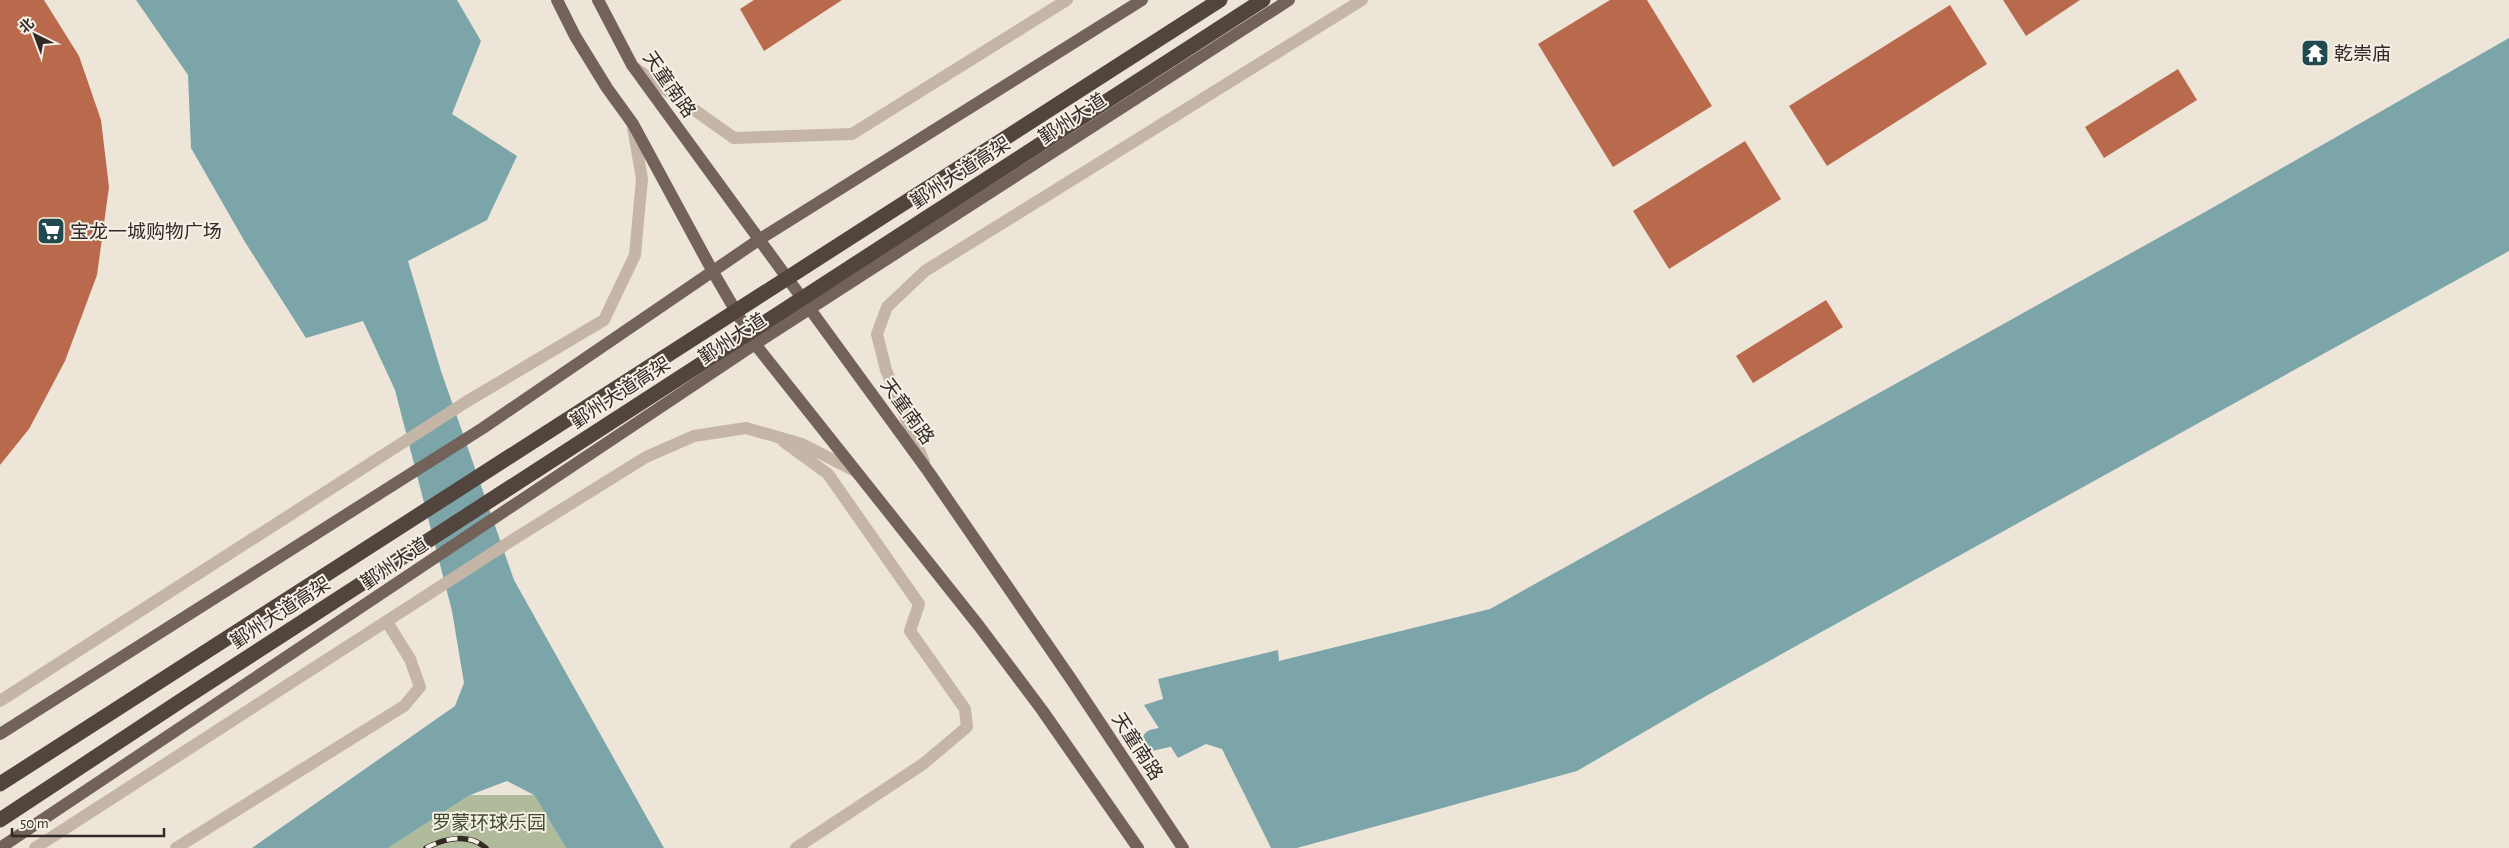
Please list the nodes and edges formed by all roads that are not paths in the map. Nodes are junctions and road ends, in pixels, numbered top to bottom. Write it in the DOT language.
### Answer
graph roads {
  1 [pos="556,0"];
  2 [pos="598,0"];
  3 [pos="1067,0"];
  4 [pos="1142,0"];
  5 [pos="1220,0"];
  6 [pos="1263,0"];
  7 [pos="1289,0"];
  8 [pos="1362,0"];
  9 [pos="632,65"];
  10 [pos="633,124"];
  11 [pos="760,239"];
  12 [pos="713,272"];
  13 [pos="810,310"];
  14 [pos="755,344"];
  15 [pos="776,436"];
  16 [pos="928,471"];
  17 [pos="880,503"];
  18 [pos="387,622"];
  19 [pos="0,701"];
  20 [pos="0,734"];
  21 [pos="0,784"];
  22 [pos="0,820"];
  23 [pos="0,848"];
  24 [pos="35,848"];
  25 [pos="176,848"];
  26 [pos="796,848"];
  27 [pos="1138,848"];
  28 [pos="1183,848"];
  1 -- 10 [label="main road"];
  2 -- 9 [label="main road, 天童南路"];
  3 -- 9 [label="street"];
  4 -- 11 [label="main road"];
  5 -- 21 [label="highway, 鄞州大道高架, bridge"];
  6 -- 22 [label="highway, 鄞州大道高架, bridge"];
  7 -- 13 [label="main road, 鄞州大道"];
  8 -- 16 [label="street"];
  9 -- 11 [label="main road, 天童南路"];
  10 -- 12 [label="main road"];
  10 -- 19 [label="street"];
  11 -- 12 [label="main road"];
  11 -- 13 [label="main road, 天童南路"];
  12 -- 14 [label="main road"];
  12 -- 20 [label="main road"];
  13 -- 14 [label="main road, 鄞州大道"];
  13 -- 16 [label="main road, 天童南路"];
  14 -- 17 [label="main road"];
  14 -- 23 [label="main road, 鄞州大道"];
  15 -- 17 [label="street"];
  15 -- 18 [label="street"];
  15 -- 26 [label="street"];
  16 -- 28 [label="main road, 天童南路"];
  17 -- 27 [label="main road"];
  18 -- 24 [label="street"];
  18 -- 25 [label="street"];
}
